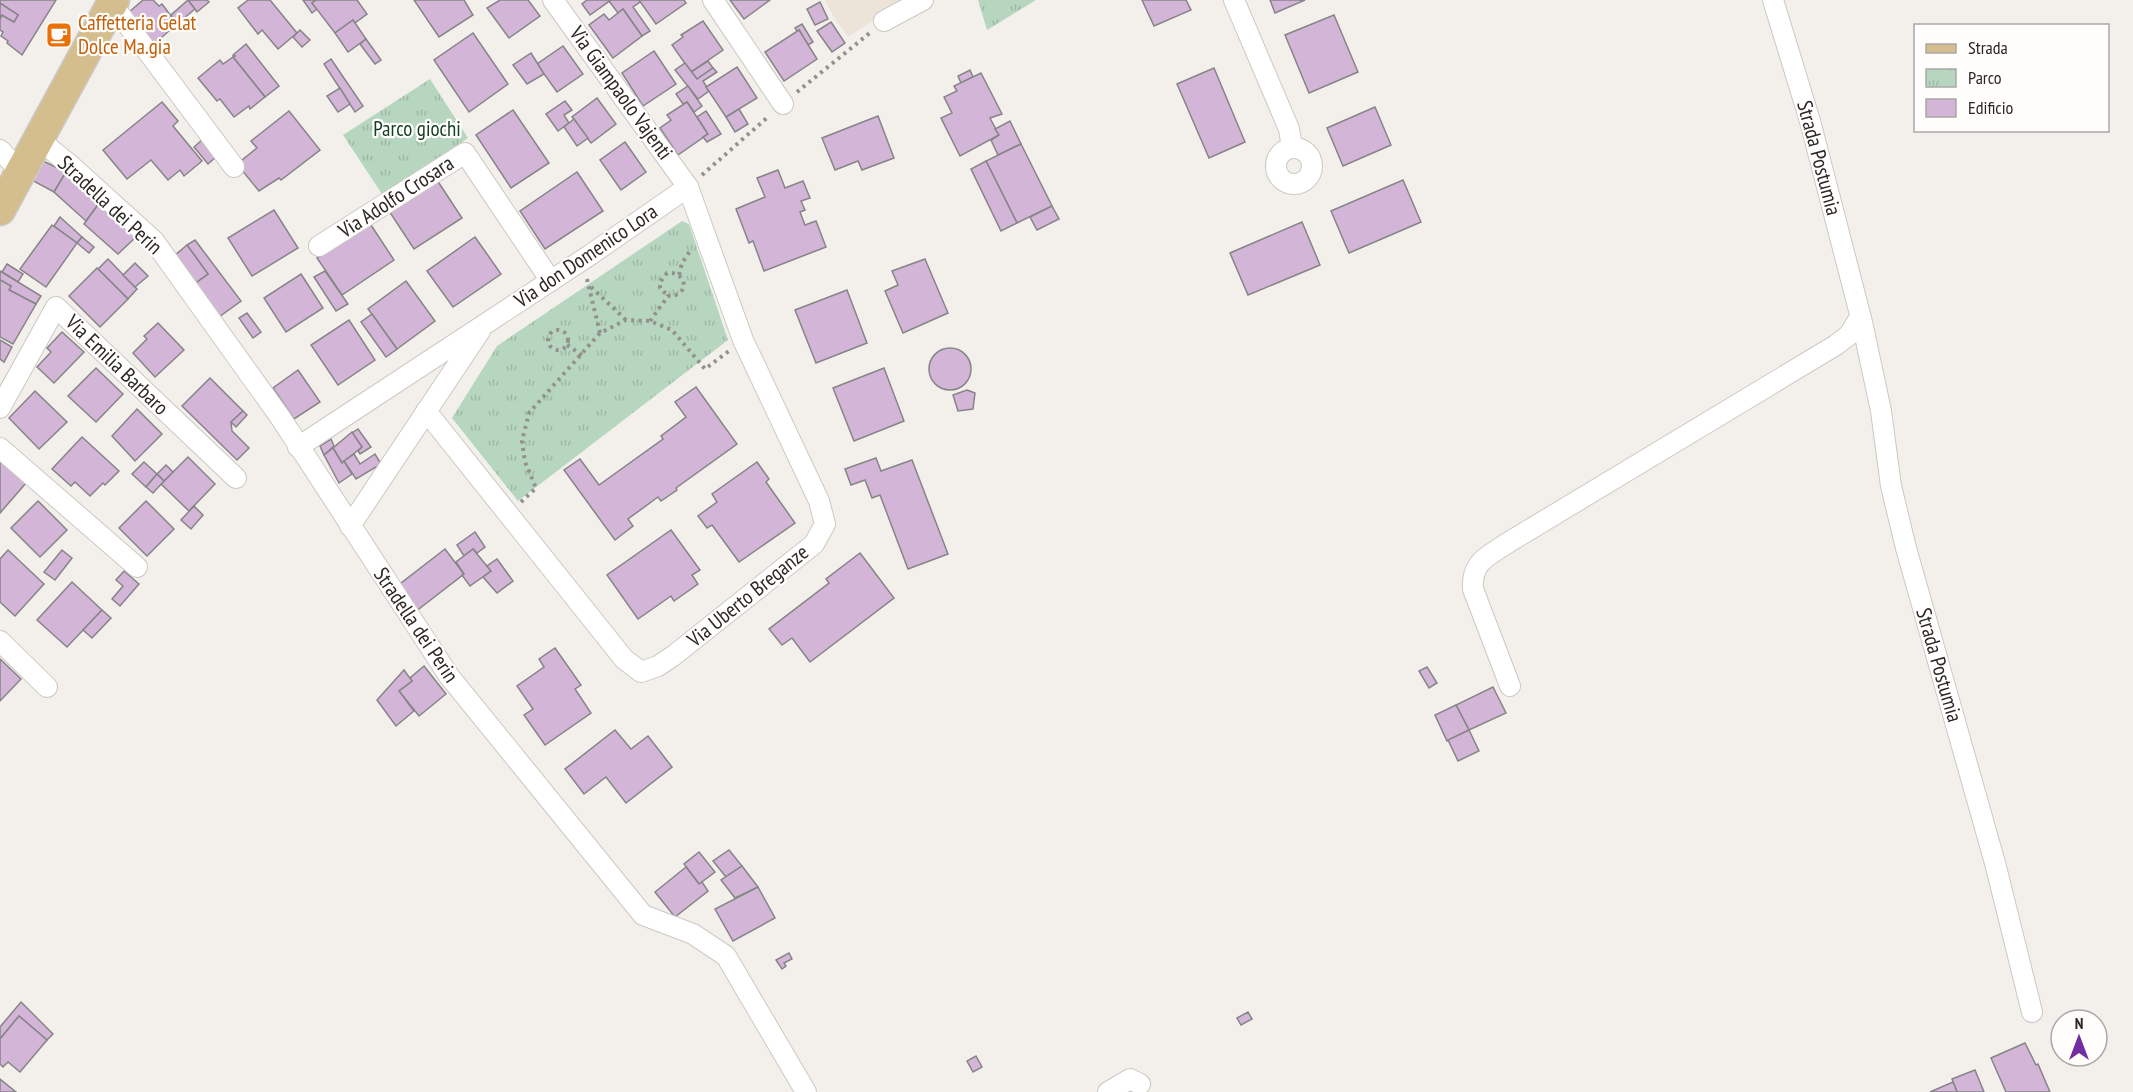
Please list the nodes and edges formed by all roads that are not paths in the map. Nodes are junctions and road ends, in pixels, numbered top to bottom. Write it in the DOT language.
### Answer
graph roads {
  1 [pos="553,0"];
  2 [pos="713,0"];
  3 [pos="923,0"];
  4 [pos="1234,0"];
  5 [pos="1773,0"];
  6 [pos="113,2"];
  7 [pos="884,21"];
  8 [pos="783,104"];
  9 [pos="38,139"];
  10 [pos="1292,147"];
  11 [pos="0,150"];
  12 [pos="234,167"];
  13 [pos="20,171"];
  14 [pos="688,187"];
  15 [pos="0,210"];
  16 [pos="319,246"];
  17 [pos="551,281"];
  18 [pos="1860,316"];
  19 [pos="484,326"];
  20 [pos="0,408"];
  21 [pos="426,411"];
  22 [pos="298,447"];
  23 [pos="0,448"];
  24 [pos="236,478"];
  25 [pos="350,526"];
  26 [pos="137,567"];
  27 [pos="0,642"];
  28 [pos="1510,686"];
  29 [pos="47,687"];
  30 [pos="2031,1011"];
  31 [pos="1140,1084"];
  32 [pos="806,1092"];
  33 [pos="1108,1092"];
  1 -- 14 [label="street, Via Giampaolo Vajenti"];
  2 -- 8 [label="street"];
  3 -- 7 [label="street"];
  4 -- 10 [label="street"];
  5 -- 18 [label="street, Strada Postumia"];
  6 -- 9 [label="main road"];
  6 -- 12 [label="street"];
  9 -- 13 [label="main road"];
  9 -- 22 [label="street, Stradella dei Perin"];
  11 -- 13 [label="street"];
  13 -- 15 [label="main road"];
  14 -- 17 [label="street, Via don Domenico Lora"];
  14 -- 21 [label="street, Via Uberto Breganze"];
  16 -- 17 [label="street, Via Adolfo Crosara"];
  17 -- 19 [label="street, Via don Domenico Lora"];
  18 -- 28 [label="street"];
  18 -- 30 [label="street, Strada Postumia"];
  19 -- 21 [label="street, Via don Domenico Lora"];
  19 -- 22 [label="street, Via don Domenico Lora"];
  20 -- 24 [label="street, Via Emilia Barbaro"];
  21 -- 25 [label="street, Via don Domenico Lora"];
  22 -- 25 [label="street, Stradella dei Perin"];
  23 -- 26 [label="street"];
  25 -- 32 [label="street, Stradella dei Perin"];
  27 -- 29 [label="street"];
  31 -- 33 [label="street"];
}
